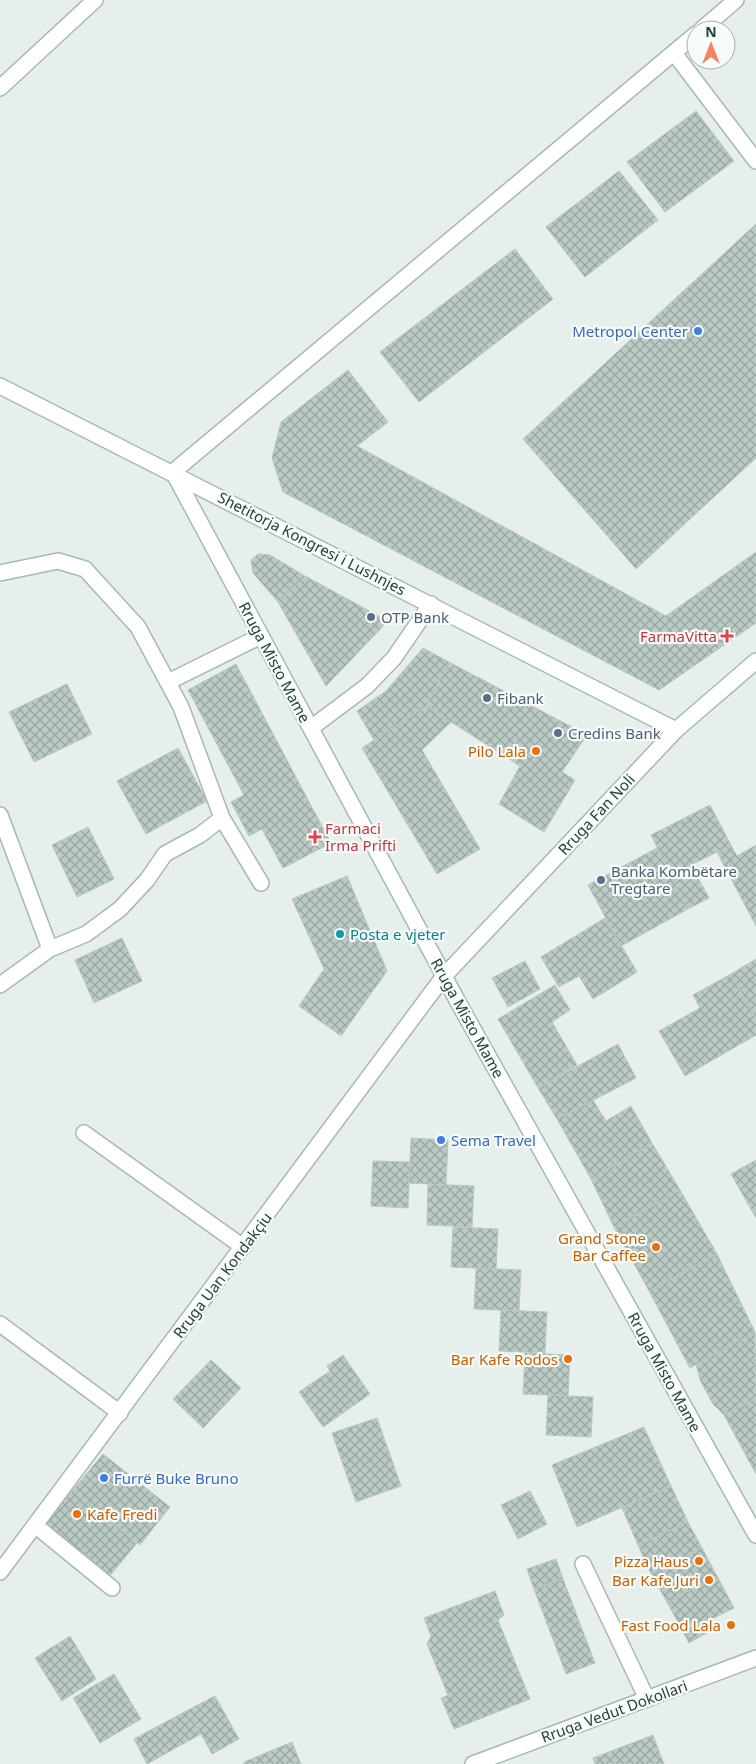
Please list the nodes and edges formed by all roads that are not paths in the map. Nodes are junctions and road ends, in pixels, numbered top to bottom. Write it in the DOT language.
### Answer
graph roads {
  1 [pos="94,0"];
  2 [pos="736,0"];
  3 [pos="713,20"];
  4 [pos="686,43"];
  5 [pos="674,53"];
  6 [pos="0,88"];
  7 [pos="756,159"];
  8 [pos="0,386"];
  9 [pos="173,472"];
  10 [pos="0,573"];
  11 [pos="431,604"];
  12 [pos="261,636"];
  13 [pos="756,661"];
  14 [pos="168,682"];
  15 [pos="311,728"];
  16 [pos="676,730"];
  17 [pos="0,815"];
  18 [pos="222,818"];
  19 [pos="261,883"];
  20 [pos="50,950"];
  21 [pos="444,976"];
  22 [pos="0,985"];
  23 [pos="84,1133"];
  24 [pos="243,1247"];
  25 [pos="0,1324"];
  26 [pos="120,1413"];
  27 [pos="36,1526"];
  28 [pos="756,1535"];
  29 [pos="583,1564"];
  30 [pos="0,1572"];
  31 [pos="112,1588"];
  32 [pos="756,1658"];
  33 [pos="647,1699"];
  34 [pos="473,1764"];
  1 -- 6 [label="street"];
  2 -- 3 [label="street"];
  4 -- 5 [label="street"];
  5 -- 7 [label="street"];
  5 -- 9 [label="street"];
  8 -- 9 [label="street, Shetitorja Kongresi i Lushnjes"];
  9 -- 11 [label="street, Shetitorja Kongresi i Lushnjes"];
  9 -- 12 [label="street, Rruga Misto Mame"];
  10 -- 14 [label="street"];
  11 -- 15 [label="street"];
  11 -- 16 [label="street, Shetitorja Kongresi i Lushnjes"];
  12 -- 14 [label="street"];
  12 -- 15 [label="street, Rruga Misto Mame"];
  13 -- 16 [label="street, Rruga Fan Noli"];
  14 -- 18 [label="street"];
  15 -- 21 [label="street, Rruga Misto Mame"];
  16 -- 21 [label="street, Rruga Fan Noli"];
  17 -- 20 [label="street"];
  18 -- 19 [label="street"];
  18 -- 20 [label="street"];
  20 -- 22 [label="street"];
  21 -- 24 [label="street, Rruga Uan Kondakçiu"];
  21 -- 28 [label="street, Rruga Misto Mame"];
  23 -- 24 [label="street"];
  24 -- 26 [label="street, Rruga Uan Kondakçiu"];
  25 -- 26 [label="street"];
  26 -- 27 [label="street, Rruga Uan Kondakçiu"];
  27 -- 30 [label="street, Rruga Uan Kondakçiu"];
  27 -- 31 [label="street"];
  29 -- 33 [label="street"];
  32 -- 33 [label="street, Rruga Vedut Dokollari"];
  33 -- 34 [label="street, Rruga Vedut Dokollari"];
}
